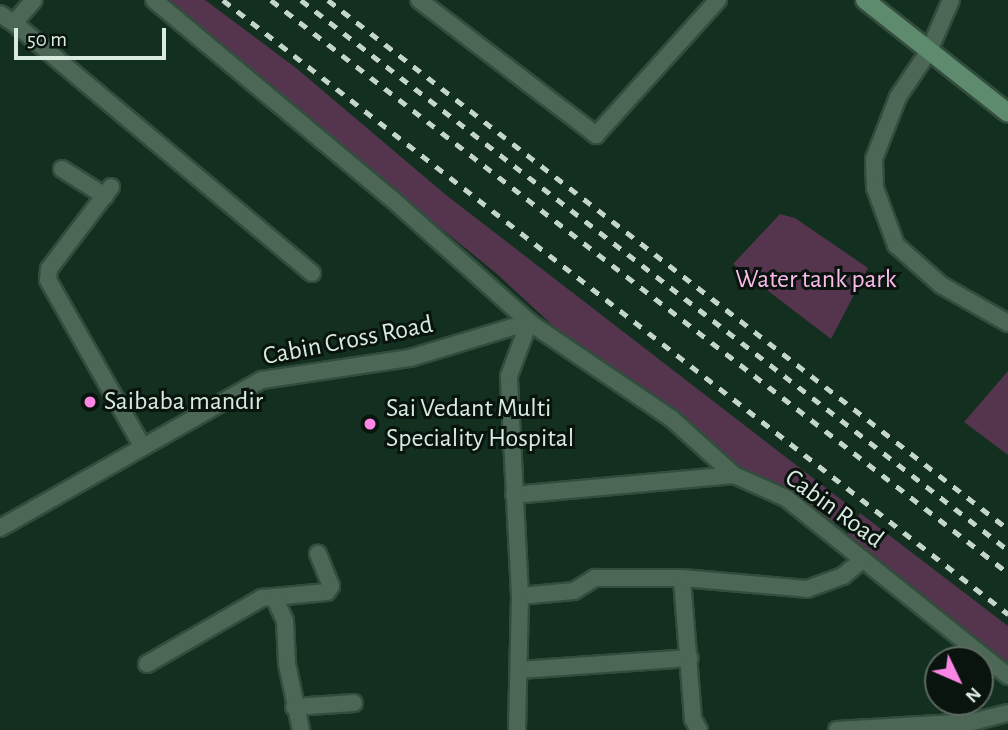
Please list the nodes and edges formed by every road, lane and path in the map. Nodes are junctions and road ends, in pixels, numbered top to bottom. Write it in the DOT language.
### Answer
graph roads {
  1 [pos="34,0"];
  2 [pos="154,0"];
  3 [pos="419,0"];
  4 [pos="718,0"];
  5 [pos="865,0"];
  6 [pos="951,0"];
  7 [pos="0,14"];
  8 [pos="14,23"];
  9 [pos="929,51"];
  10 [pos="1008,113"];
  11 [pos="62,169"];
  12 [pos="312,273"];
  13 [pos="529,322"];
  14 [pos="1008,323"];
  15 [pos="143,447"];
  16 [pos="734,475"];
  17 [pos="514,495"];
  18 [pos="0,528"];
  19 [pos="318,553"];
  20 [pos="863,559"];
  21 [pos="682,578"];
  22 [pos="520,596"];
  23 [pos="274,597"];
  24 [pos="690,658"];
  25 [pos="146,664"];
  26 [pos="520,670"];
  27 [pos="1008,676"];
  28 [pos="354,703"];
  29 [pos="294,707"];
  30 [pos="1003,720"];
  31 [pos="944,727"];
  32 [pos="301,730"];
  33 [pos="517,730"];
  34 [pos="699,730"];
  35 [pos="837,730"];
  1 -- 8 [label="street"];
  2 -- 13 [label="street"];
  3 -- 4 [label="street"];
  5 -- 9 [label="street"];
  6 -- 9 [label="street"];
  7 -- 8 [label="street"];
  8 -- 12 [label="street"];
  9 -- 10 [label="street"];
  9 -- 14 [label="street"];
  11 -- 15 [label="street"];
  13 -- 15 [label="street, Cabin Cross Road"];
  13 -- 16 [label="street"];
  13 -- 17 [label="street"];
  15 -- 18 [label="street, Cabin Cross Road"];
  16 -- 17 [label="street, Cabin Road"];
  16 -- 20 [label="street, Cabin Road"];
  17 -- 22 [label="street"];
  19 -- 23 [label="street"];
  20 -- 21 [label="street"];
  20 -- 27 [label="street, Cabin Road"];
  21 -- 22 [label="street"];
  21 -- 24 [label="street"];
  22 -- 26 [label="street"];
  23 -- 25 [label="street"];
  23 -- 29 [label="street"];
  24 -- 26 [label="street"];
  24 -- 34 [label="street"];
  26 -- 33 [label="street"];
  28 -- 29 [label="street"];
  29 -- 32 [label="street"];
  30 -- 31 [label="street"];
  31 -- 35 [label="street"];
}
